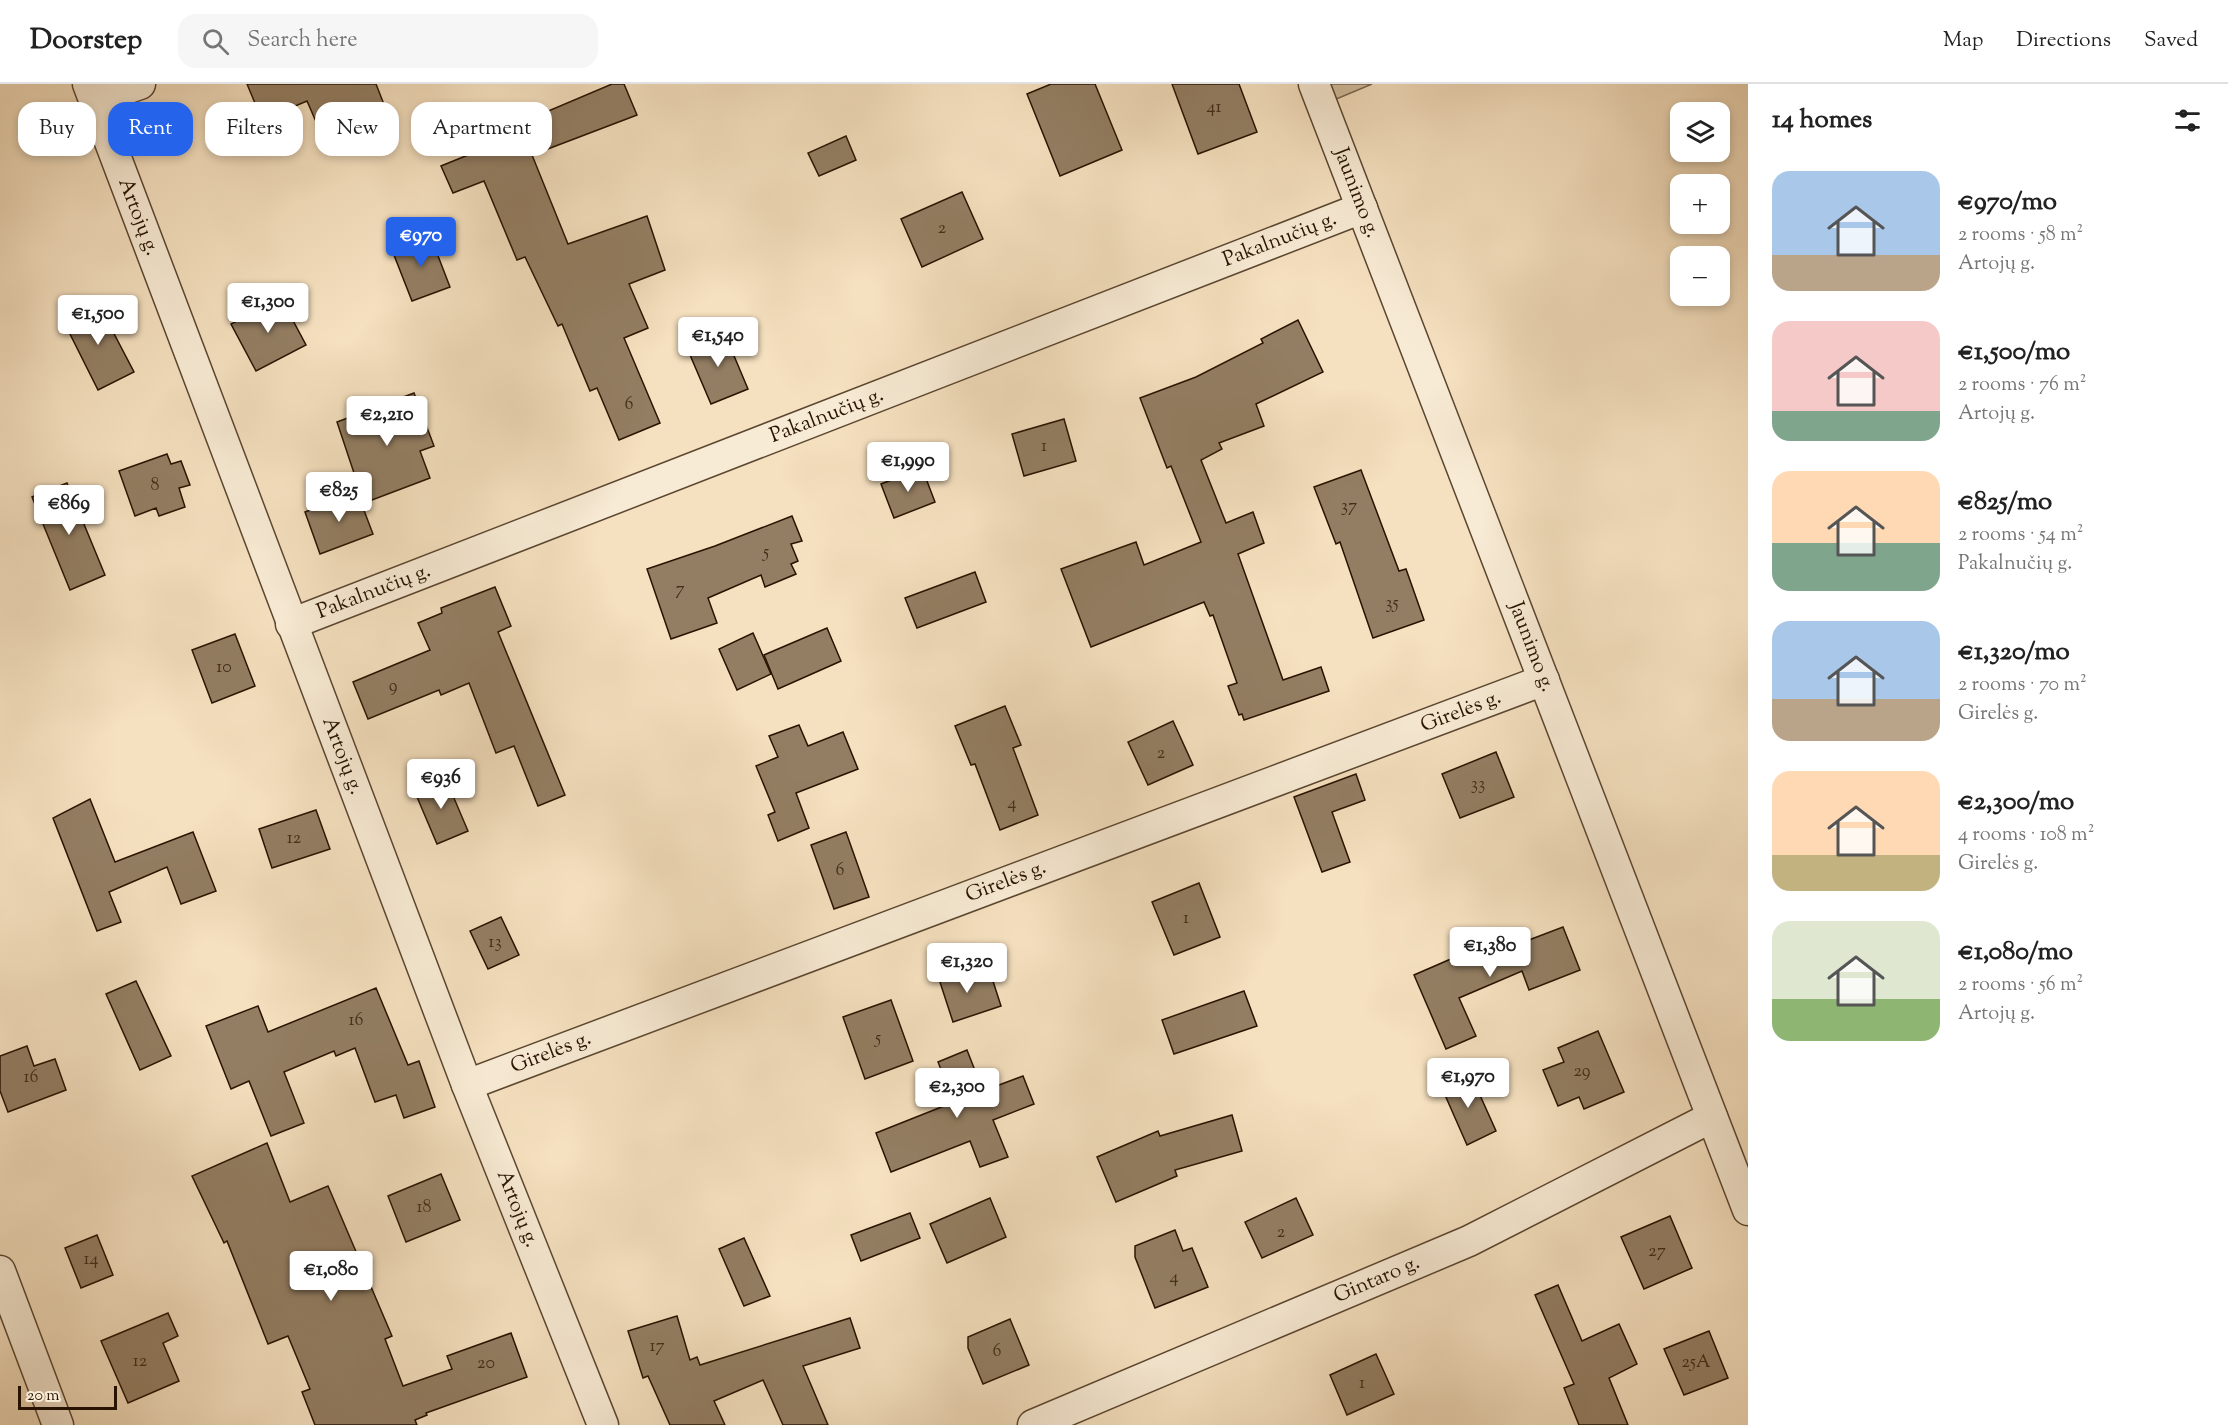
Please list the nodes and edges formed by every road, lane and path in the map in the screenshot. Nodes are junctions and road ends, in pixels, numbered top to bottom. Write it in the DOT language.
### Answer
graph roads {
  1 [pos="140,84"];
  2 [pos="1314,84"];
  3 [pos="91,92"];
  4 [pos="1362,208"];
  5 [pos="291,624"];
  6 [pos="1544,680"];
  7 [pos="467,1085"];
  8 [pos="1712,1117"];
  9 [pos="1748,1210"];
  10 [pos="0,1271"];
  11 [pos="58,1425"];
  12 [pos="603,1425"];
  13 [pos="1033,1425"];
  1 -- 3 [label="street"];
  2 -- 4 [label="street, Jaunimo g."];
  3 -- 5 [label="street, Artojų g."];
  4 -- 5 [label="street, Pakalnučių g."];
  4 -- 6 [label="street, Jaunimo g."];
  5 -- 7 [label="street, Artojų g."];
  6 -- 7 [label="street, Girelės g."];
  6 -- 8 [label="street, Jaunimo g."];
  7 -- 12 [label="street, Artojų g."];
  8 -- 9 [label="street, Jaunimo g."];
  8 -- 13 [label="street, Gintaro g."];
  10 -- 11 [label="street"];
}
